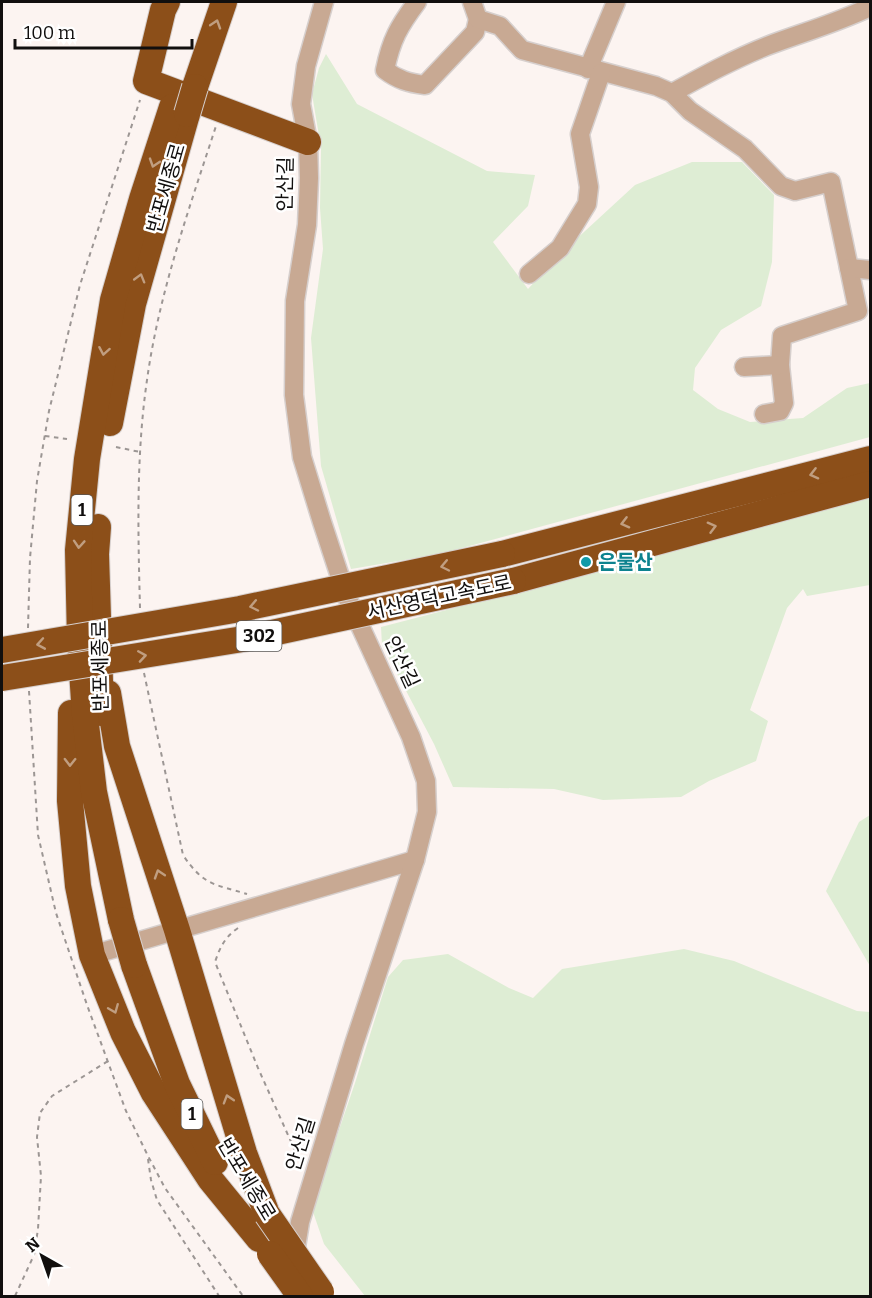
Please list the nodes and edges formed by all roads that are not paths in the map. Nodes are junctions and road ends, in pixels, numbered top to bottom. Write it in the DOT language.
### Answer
graph roads {
  1 [pos="167,2"];
  2 [pos="205,2"];
  3 [pos="224,2"];
  4 [pos="324,2"];
  5 [pos="417,2"];
  6 [pos="472,2"];
  7 [pos="616,2"];
  8 [pos="870,8"];
  9 [pos="478,19"];
  10 [pos="595,71"];
  11 [pos="187,83"];
  12 [pos="672,93"];
  13 [pos="308,142"];
  14 [pos="849,268"];
  15 [pos="870,270"];
  16 [pos="529,274"];
  17 [pos="780,365"];
  18 [pos="744,367"];
  19 [pos="764,414"];
  20 [pos="870,459"];
  21 [pos="870,484"];
  22 [pos="90,641"];
  23 [pos="2,650"];
  24 [pos="2,678"];
  25 [pos="415,860"];
  26 [pos="177,930"];
  27 [pos="92,955"];
  28 [pos="142,962"];
  29 [pos="267,1214"];
  30 [pos="264,1246"];
  31 [pos="315,1295"];
  32 [pos="289,1296"];
  1 -- 13 [label="highway"];
  2 -- 11 [label="highway, 반포세종로 / 1"];
  11 -- 3 [label="highway, 반포세종로 / 1, one-way"];
  4 -- 13 [label="street, 안산길"];
  5 -- 9 [label="street"];
  6 -- 9 [label="street"];
  7 -- 10 [label="street"];
  8 -- 12 [label="street"];
  9 -- 10 [label="street"];
  10 -- 12 [label="street"];
  10 -- 16 [label="street"];
  11 -- 22 [label="highway, 반포세종로 / 1"];
  12 -- 14 [label="street"];
  13 -- 25 [label="street, 안산길"];
  14 -- 15 [label="street"];
  14 -- 17 [label="street"];
  17 -- 18 [label="street"];
  17 -- 19 [label="street"];
  20 -- 23 [label="highway, 서산영덕고속도로 / 302, one-way, bridge"];
  24 -- 21 [label="highway, 서산영덕고속도로 / 302, one-way, bridge"];
  26 -- 22 [label="highway, one-way"];
  22 -- 27 [label="highway, one-way"];
  22 -- 28 [label="highway, 반포세종로 / 1"];
  25 -- 26 [label="street"];
  25 -- 32 [label="street, 안산길"];
  26 -- 27 [label="street"];
  29 -- 26 [label="highway, one-way"];
  27 -- 30 [label="highway, one-way"];
  28 -- 29 [label="highway, 반포세종로 / 1"];
  28 -- 30 [label="highway, 반포세종로 / 1"];
  29 -- 31 [label="highway, 반포세종로 / 1, bridge"];
  30 -- 31 [label="highway, 반포세종로 / 1, bridge"];
}
